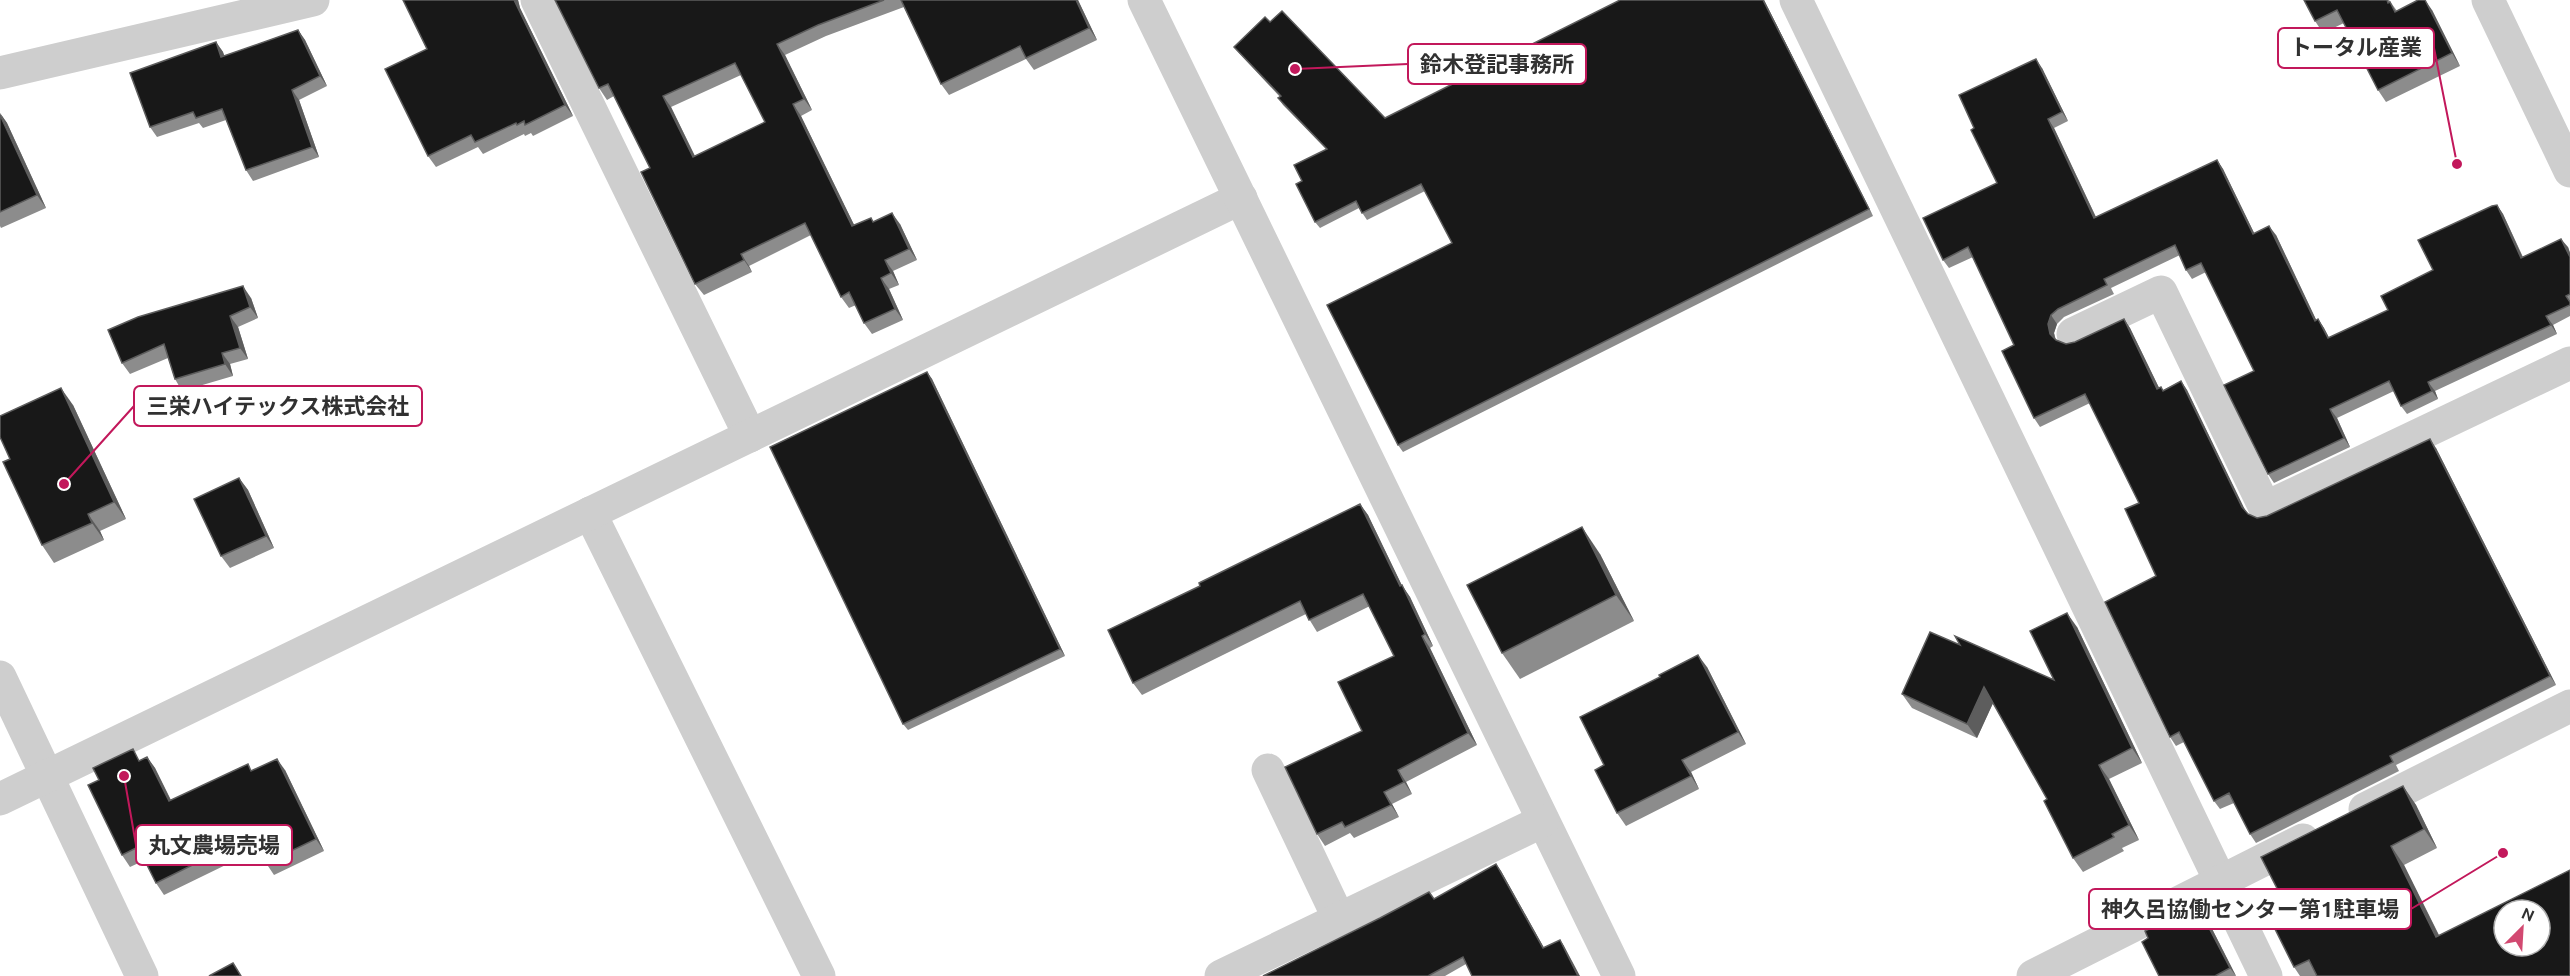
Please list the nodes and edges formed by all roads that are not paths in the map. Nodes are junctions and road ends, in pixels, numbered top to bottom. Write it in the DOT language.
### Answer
graph roads {
  1 [pos="313,0"];
  2 [pos="537,0"];
  3 [pos="1144,0"];
  4 [pos="1796,0"];
  5 [pos="2488,0"];
  6 [pos="0,73"];
  7 [pos="2570,171"];
  8 [pos="1241,198"];
  9 [pos="2073,334"];
  10 [pos="2570,363"];
  11 [pos="750,436"];
  12 [pos="590,513"];
  13 [pos="0,677"];
  14 [pos="2570,706"];
  15 [pos="1268,771"];
  16 [pos="46,777"];
  17 [pos="0,799"];
  18 [pos="1543,821"];
  19 [pos="2220,882"];
  20 [pos="1339,919"];
  21 [pos="142,976"];
  22 [pos="819,976"];
  23 [pos="1221,976"];
  24 [pos="1619,976"];
  25 [pos="2033,976"];
  26 [pos="2266,976"];
  1 -- 6 [label="street"];
  2 -- 11 [label="street"];
  3 -- 8 [label="street"];
  4 -- 19 [label="street"];
  5 -- 7 [label="street"];
  8 -- 11 [label="street"];
  8 -- 18 [label="street"];
  9 -- 10 [label="street"];
  11 -- 12 [label="street"];
  12 -- 16 [label="street"];
  12 -- 22 [label="street"];
  13 -- 16 [label="street"];
  14 -- 19 [label="street"];
  15 -- 20 [label="street"];
  16 -- 17 [label="street"];
  16 -- 21 [label="street"];
  18 -- 20 [label="street"];
  18 -- 24 [label="street"];
  19 -- 25 [label="street"];
  19 -- 26 [label="street"];
  20 -- 23 [label="street"];
}
